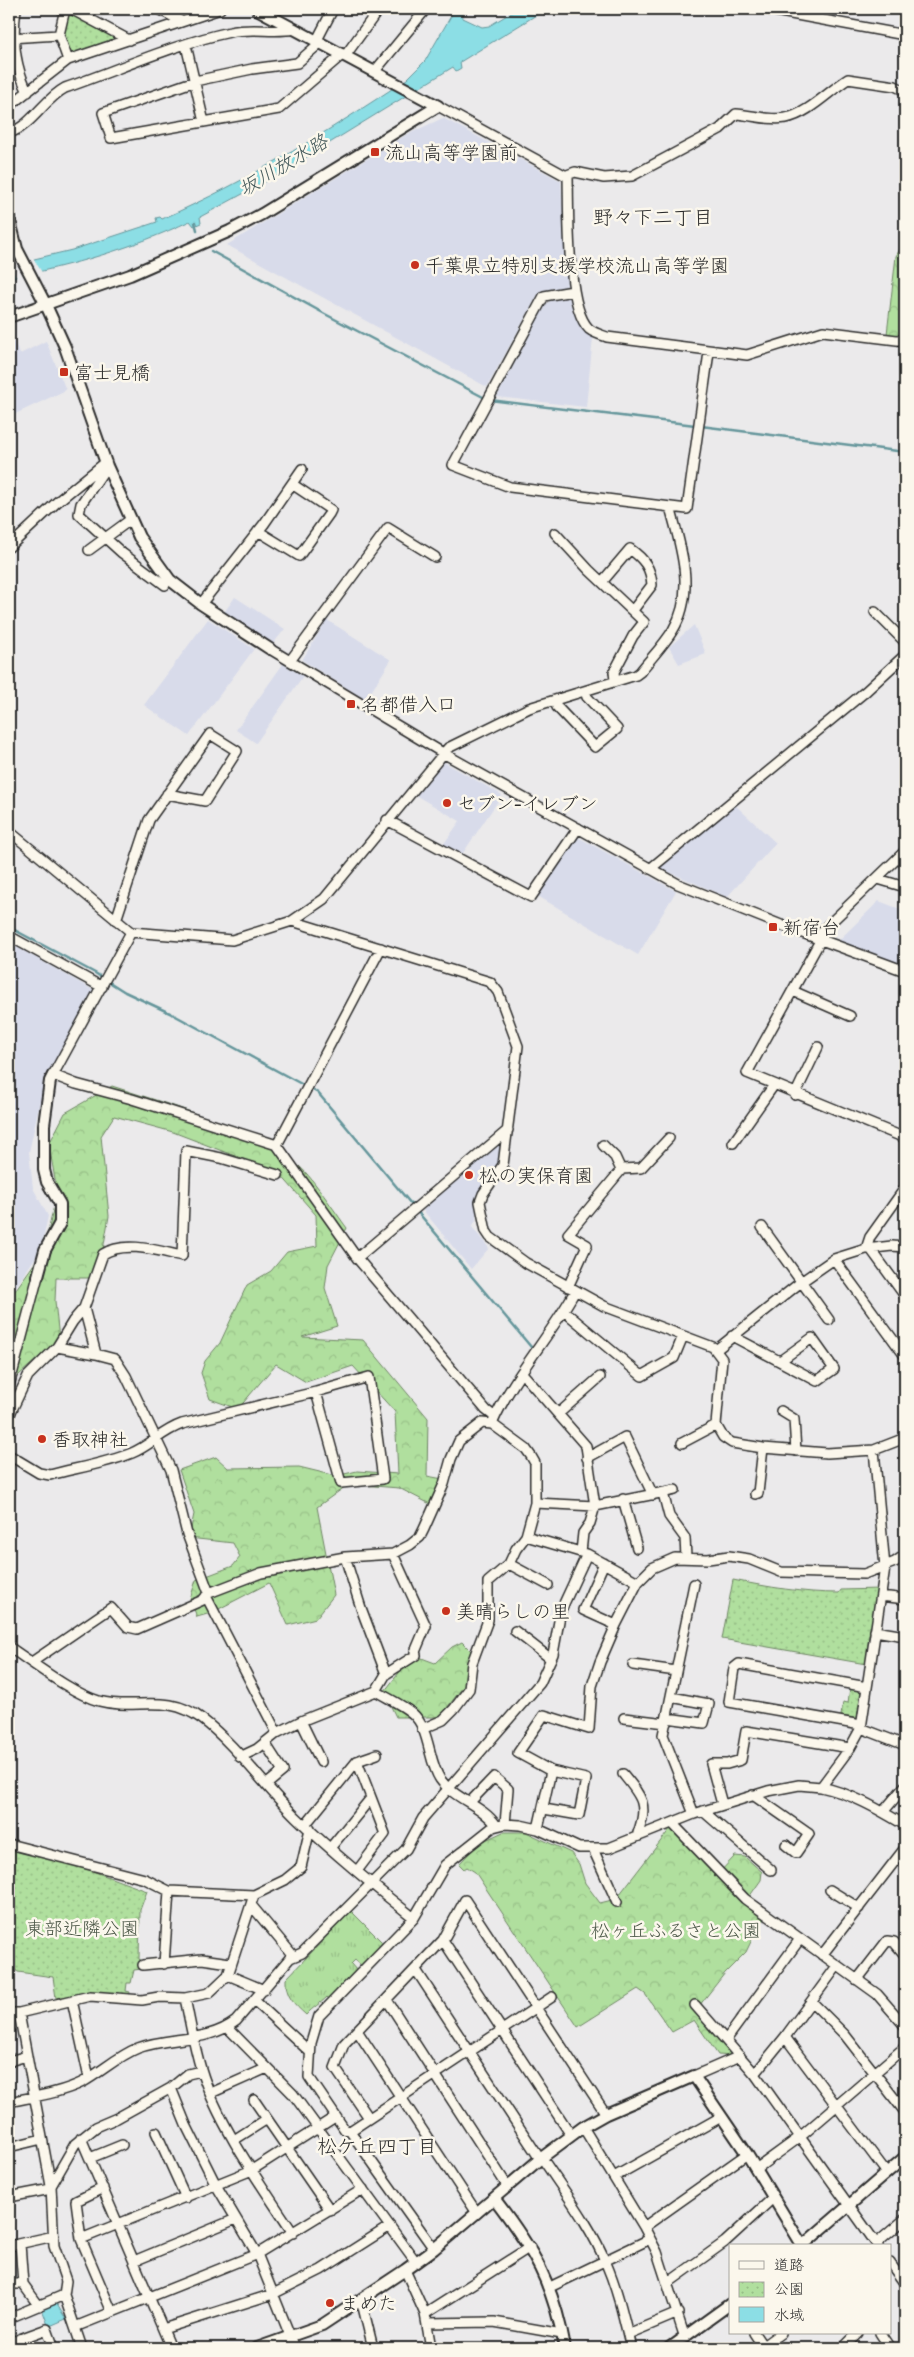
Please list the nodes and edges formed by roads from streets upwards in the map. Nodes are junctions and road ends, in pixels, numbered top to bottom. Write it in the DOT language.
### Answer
graph roads {
  1 [pos="16,9"];
  2 [pos="64,9"];
  3 [pos="71,9"];
  4 [pos="159,9"];
  5 [pos="220,9"];
  6 [pos="257,9"];
  7 [pos="333,9"];
  8 [pos="379,9"];
  9 [pos="426,9"];
  10 [pos="764,9"];
  11 [pos="181,21"];
  12 [pos="295,29"];
  13 [pos="59,35"];
  14 [pos="905,35"];
  15 [pos="11,38"];
  16 [pos="129,40"];
  17 [pos="319,41"];
  18 [pos="186,45"];
  19 [pos="344,55"];
  20 [pos="68,60"];
  21 [pos="379,74"];
  22 [pos="195,81"];
  23 [pos="905,90"];
  24 [pos="28,92"];
  25 [pos="435,104"];
  26 [pos="9,106"];
  27 [pos="204,122"];
  28 [pos="9,133"];
  29 [pos="567,175"];
  30 [pos="9,217"];
  31 [pos="14,245"];
  32 [pos="573,291"];
  33 [pos="43,300"];
  34 [pos="9,317"];
  35 [pos="905,341"];
  36 [pos="709,352"];
  37 [pos="106,464"];
  38 [pos="302,469"];
  39 [pos="292,484"];
  40 [pos="670,507"];
  41 [pos="130,520"];
  42 [pos="258,531"];
  43 [pos="555,533"];
  44 [pos="105,538"];
  45 [pos="9,547"];
  46 [pos="89,550"];
  47 [pos="435,556"];
  48 [pos="602,582"];
  49 [pos="165,584"];
  50 [pos="201,604"];
  51 [pos="634,610"];
  52 [pos="875,612"];
  53 [pos="905,642"];
  54 [pos="270,649"];
  55 [pos="905,655"];
  56 [pos="290,661"];
  57 [pos="615,680"];
  58 [pos="585,691"];
  59 [pos="555,701"];
  60 [pos="442,753"];
  61 [pos="167,794"];
  62 [pos="387,820"];
  63 [pos="578,828"];
  64 [pos="9,831"];
  65 [pos="905,851"];
  66 [pos="650,869"];
  67 [pos="878,879"];
  68 [pos="905,887"];
  69 [pos="116,920"];
  70 [pos="292,921"];
  71 [pos="131,932"];
  72 [pos="9,936"];
  73 [pos="820,939"];
  74 [pos="380,948"];
  75 [pos="905,971"];
  76 [pos="103,985"];
  77 [pos="793,991"];
  78 [pos="850,1016"];
  79 [pos="818,1047"];
  80 [pos="53,1075"];
  81 [pos="774,1085"];
  82 [pos="795,1095"];
  83 [pos="508,1130"];
  84 [pos="669,1138"];
  85 [pos="905,1138"];
  86 [pos="733,1143"];
  87 [pos="277,1145"];
  88 [pos="603,1145"];
  89 [pos="621,1170"];
  90 [pos="278,1175"];
  91 [pos="905,1188"];
  92 [pos="762,1227"];
  93 [pos="905,1247"];
  94 [pos="868,1248"];
  95 [pos="357,1258"];
  96 [pos="834,1258"];
  97 [pos="38,1276"];
  98 [pos="801,1282"];
  99 [pos="571,1289"];
  100 [pos="905,1296"];
  101 [pos="84,1308"];
  102 [pos="564,1311"];
  103 [pos="829,1320"];
  104 [pos="683,1336"];
  105 [pos="732,1336"];
  106 [pos="57,1347"];
  107 [pos="716,1350"];
  108 [pos="96,1354"];
  109 [pos="905,1356"];
  110 [pos="780,1361"];
  111 [pos="522,1373"];
  112 [pos="600,1377"];
  113 [pos="9,1386"];
  114 [pos="316,1392"];
  115 [pos="781,1411"];
  116 [pos="558,1414"];
  117 [pos="9,1416"];
  118 [pos="493,1420"];
  119 [pos="716,1425"];
  120 [pos="155,1438"];
  121 [pos="905,1438"];
  122 [pos="682,1442"];
  123 [pos="763,1448"];
  124 [pos="874,1450"];
  125 [pos="796,1451"];
  126 [pos="9,1455"];
  127 [pos="587,1458"];
  128 [pos="675,1490"];
  129 [pos="658,1494"];
  130 [pos="755,1494"];
  131 [pos="623,1499"];
  132 [pos="535,1503"];
  133 [pos="595,1506"];
  134 [pos="526,1536"];
  135 [pos="637,1548"];
  136 [pos="584,1553"];
  137 [pos="393,1554"];
  138 [pos="905,1556"];
  139 [pos="686,1557"];
  140 [pos="345,1558"];
  141 [pos="604,1563"];
  142 [pos="509,1564"];
  143 [pos="885,1566"];
  144 [pos="638,1582"];
  145 [pos="694,1584"];
  146 [pos="548,1585"];
  147 [pos="208,1594"];
  148 [pos="881,1596"];
  149 [pos="905,1599"];
  150 [pos="616,1625"];
  151 [pos="515,1631"];
  152 [pos="875,1631"];
  153 [pos="905,1636"];
  154 [pos="9,1647"];
  155 [pos="9,1654"];
  156 [pos="20,1655"];
  157 [pos="551,1659"];
  158 [pos="32,1662"];
  159 [pos="633,1665"];
  160 [pos="676,1670"];
  161 [pos="386,1674"];
  162 [pos="866,1687"];
  163 [pos="376,1691"];
  164 [pos="671,1697"];
  165 [pos="624,1718"];
  166 [pos="301,1721"];
  167 [pos="666,1721"];
  168 [pos="861,1727"];
  169 [pos="422,1729"];
  170 [pos="277,1732"];
  171 [pos="265,1744"];
  172 [pos="905,1744"];
  173 [pos="850,1748"];
  174 [pos="377,1754"];
  175 [pos="240,1757"];
  176 [pos="357,1761"];
  177 [pos="321,1762"];
  178 [pos="551,1771"];
  179 [pos="623,1774"];
  180 [pos="266,1785"];
  181 [pos="905,1786"];
  182 [pos="821,1788"];
  183 [pos="449,1789"];
  184 [pos="753,1795"];
  185 [pos="371,1798"];
  186 [pos="470,1802"];
  187 [pos="722,1804"];
  188 [pos="544,1809"];
  189 [pos="698,1812"];
  190 [pos="883,1812"];
  191 [pos="672,1823"];
  192 [pos="500,1824"];
  193 [pos="905,1825"];
  194 [pos="307,1827"];
  195 [pos="538,1829"];
  196 [pos="639,1836"];
  197 [pos="9,1844"];
  198 [pos="786,1846"];
  199 [pos="331,1847"];
  200 [pos="905,1848"];
  201 [pos="593,1850"];
  202 [pos="771,1870"];
  203 [pos="357,1871"];
  204 [pos="372,1884"];
  205 [pos="830,1890"];
  206 [pos="169,1891"];
  207 [pos="254,1895"];
  208 [pos="617,1902"];
  209 [pos="251,1905"];
  210 [pos="858,1908"];
  211 [pos="414,1918"];
  212 [pos="800,1939"];
  213 [pos="443,1940"];
  214 [pos="822,1955"];
  215 [pos="905,1956"];
  216 [pos="290,1958"];
  217 [pos="230,1962"];
  218 [pos="164,1964"];
  219 [pos="143,1965"];
  220 [pos="838,1966"];
  221 [pos="416,1970"];
  222 [pos="228,1975"];
  223 [pos="857,1980"];
  224 [pos="264,1990"];
  225 [pos="552,1997"];
  226 [pos="185,1998"];
  227 [pos="72,2000"];
  228 [pos="387,2000"];
  229 [pos="256,2001"];
  230 [pos="812,2002"];
  231 [pos="694,2005"];
  232 [pos="536,2007"];
  233 [pos="9,2013"];
  234 [pos="19,2013"];
  235 [pos="905,2026"];
  236 [pos="228,2028"];
  237 [pos="502,2030"];
  238 [pos="358,2032"];
  239 [pos="785,2037"];
  240 [pos="194,2038"];
  241 [pos="726,2040"];
  242 [pos="905,2047"];
  243 [pos="310,2052"];
  244 [pos="470,2052"];
  245 [pos="27,2056"];
  246 [pos="740,2056"];
  247 [pos="9,2061"];
  248 [pos="268,2068"];
  249 [pos="201,2071"];
  250 [pos="874,2072"];
  251 [pos="436,2074"];
  252 [pos="755,2074"];
  253 [pos="694,2076"];
  254 [pos="89,2078"];
  255 [pos="171,2088"];
  256 [pos="211,2093"];
  257 [pos="35,2097"];
  258 [pos="400,2097"];
  259 [pos="254,2100"];
  260 [pos="9,2102"];
  261 [pos="837,2105"];
  262 [pos="905,2112"];
  263 [pos="606,2114"];
  264 [pos="335,2117"];
  265 [pos="722,2117"];
  266 [pos="369,2118"];
  267 [pos="267,2120"];
  268 [pos="582,2127"];
  269 [pos="319,2128"];
  270 [pos="350,2131"];
  271 [pos="156,2132"];
  272 [pos="571,2135"];
  273 [pos="800,2136"];
  274 [pos="82,2138"];
  275 [pos="42,2140"];
  276 [pos="234,2140"];
  277 [pos="122,2146"];
  278 [pos="9,2147"];
  279 [pos="287,2149"];
  280 [pos="747,2154"];
  281 [pos="905,2156"];
  282 [pos="90,2158"];
  283 [pos="541,2158"];
  284 [pos="756,2169"];
  285 [pos="252,2170"];
  286 [pos="887,2173"];
  287 [pos="614,2177"];
  288 [pos="216,2185"];
  289 [pos="51,2187"];
  290 [pos="508,2187"];
  291 [pos="103,2188"];
  292 [pos="363,2189"];
  293 [pos="9,2197"];
  294 [pos="186,2198"];
  295 [pos="494,2198"];
  296 [pos="773,2198"];
  297 [pos="849,2205"];
  298 [pos="330,2210"];
  299 [pos="477,2213"];
  300 [pos="905,2218"];
  301 [pos="236,2219"];
  302 [pos="118,2225"];
  303 [pos="390,2226"];
  304 [pos="644,2227"];
  305 [pos="293,2233"];
  306 [pos="54,2236"];
  307 [pos="650,2239"];
  308 [pos="81,2240"];
  309 [pos="20,2244"];
  310 [pos="807,2244"];
  311 [pos="878,2244"];
  312 [pos="9,2246"];
  313 [pos="530,2247"];
  314 [pos="434,2249"];
  315 [pos="257,2254"];
  316 [pos="134,2261"];
  317 [pos="606,2261"];
  318 [pos="416,2262"];
  319 [pos="892,2266"];
  320 [pos="405,2270"];
  321 [pos="668,2282"];
  322 [pos="905,2282"];
  323 [pos="9,2284"];
  324 [pos="23,2284"];
  325 [pos="550,2287"];
  326 [pos="273,2294"];
  327 [pos="64,2295"];
  328 [pos="149,2297"];
  329 [pos="361,2299"];
  330 [pos="729,2305"];
  331 [pos="39,2306"];
  332 [pos="112,2312"];
  333 [pos="678,2313"];
  334 [pos="9,2318"];
  335 [pos="426,2318"];
  336 [pos="75,2327"];
  337 [pos="163,2329"];
  338 [pos="562,2334"];
  339 [pos="628,2334"];
  340 [pos="755,2334"];
  341 [pos="780,2334"];
  342 [pos="857,2334"];
  343 [pos="881,2334"];
  344 [pos="291,2338"];
  345 [pos="685,2338"];
  346 [pos="9,2343"];
  347 [pos="905,2346"];
  348 [pos="764,2347"];
  349 [pos="54,2348"];
  350 [pos="82,2348"];
  351 [pos="171,2348"];
  352 [pos="257,2348"];
  353 [pos="295,2348"];
  354 [pos="373,2348"];
  355 [pos="432,2348"];
  356 [pos="565,2348"];
  357 [pos="631,2348"];
  358 [pos="671,2348"];
  359 [pos="843,2348"];
  360 [pos="890,2348"];
  361 [pos="902,2348"];
  1 -- 15 [label="street"];
  2 -- 13 [label="street"];
  3 -- 16 [label="street"];
  4 -- 11 [label="street"];
  5 -- 11 [label="street"];
  6 -- 12 [label="street"];
  7 -- 17 [label="street"];
  8 -- 19 [label="street"];
  9 -- 21 [label="street"];
  10 -- 14 [label="street"];
  11 -- 16 [label="street"];
  12 -- 17 [label="street"];
  12 -- 18 [label="street"];
  13 -- 15 [label="street"];
  13 -- 20 [label="street"];
  15 -- 24 [label="street"];
  16 -- 20 [label="street"];
  17 -- 19 [label="street"];
  17 -- 22 [label="street"];
  18 -- 22 [label="street"];
  18 -- 28 [label="street"];
  19 -- 21 [label="street"];
  19 -- 27 [label="street"];
  20 -- 24 [label="street"];
  21 -- 25 [label="street"];
  22 -- 27 [label="street"];
  22 -- 27 [label="street"];
  23 -- 29 [label="street"];
  24 -- 26 [label="street"];
  25 -- 29 [label="street"];
  25 -- 33 [label="street"];
  29 -- 32 [label="street"];
  30 -- 31 [label="street"];
  31 -- 33 [label="street"];
  32 -- 36 [label="street"];
  32 -- 40 [label="street"];
  33 -- 34 [label="street"];
  33 -- 37 [label="street"];
  35 -- 36 [label="street"];
  36 -- 40 [label="street"];
  37 -- 41 [label="street"];
  37 -- 44 [label="street"];
  37 -- 45 [label="street"];
  38 -- 39 [label="street"];
  39 -- 42 [label="street"];
  39 -- 42 [label="street"];
  40 -- 57 [label="street"];
  41 -- 44 [label="street"];
  41 -- 50 [label="street"];
  42 -- 50 [label="street"];
  43 -- 48 [label="street"];
  44 -- 46 [label="street"];
  44 -- 49 [label="street"];
  47 -- 56 [label="street"];
  48 -- 51 [label="street"];
  48 -- 51 [label="street"];
  50 -- 54 [label="street"];
  51 -- 57 [label="street"];
  52 -- 53 [label="street"];
  54 -- 56 [label="street"];
  55 -- 66 [label="street"];
  56 -- 60 [label="street"];
  57 -- 58 [label="street"];
  58 -- 59 [label="street"];
  58 -- 59 [label="street"];
  59 -- 60 [label="street"];
  60 -- 62 [label="street"];
  60 -- 63 [label="street"];
  61 -- 61 [label="street"];
  61 -- 69 [label="street"];
  62 -- 63 [label="street"];
  62 -- 70 [label="street"];
  63 -- 66 [label="street"];
  64 -- 69 [label="street"];
  65 -- 67 [label="street"];
  66 -- 73 [label="street"];
  67 -- 68 [label="street"];
  67 -- 73 [label="street"];
  69 -- 71 [label="street"];
  70 -- 71 [label="street"];
  70 -- 74 [label="street"];
  71 -- 76 [label="street"];
  72 -- 76 [label="street"];
  73 -- 75 [label="street"];
  73 -- 77 [label="street"];
  74 -- 83 [label="street"];
  74 -- 87 [label="street"];
  76 -- 80 [label="street"];
  77 -- 78 [label="street"];
  77 -- 81 [label="street"];
  79 -- 82 [label="street"];
  80 -- 87 [label="street"];
  80 -- 97 [label="street"];
  81 -- 82 [label="street"];
  81 -- 86 [label="street"];
  82 -- 85 [label="street"];
  83 -- 95 [label="street"];
  83 -- 99 [label="street"];
  84 -- 89 [label="street"];
  87 -- 95 [label="street"];
  88 -- 89 [label="street"];
  89 -- 99 [label="street"];
  90 -- 101 [label="street"];
  91 -- 94 [label="street"];
  92 -- 98 [label="street"];
  93 -- 94 [label="street"];
  94 -- 96 [label="street"];
  94 -- 100 [label="street"];
  95 -- 118 [label="street"];
  96 -- 98 [label="street"];
  96 -- 109 [label="street"];
  97 -- 113 [label="street"];
  98 -- 103 [label="street"];
  98 -- 105 [label="street"];
  99 -- 102 [label="street"];
  99 -- 104 [label="street"];
  101 -- 106 [label="street"];
  101 -- 108 [label="street"];
  102 -- 104 [label="street"];
  102 -- 111 [label="street"];
  104 -- 107 [label="street"];
  105 -- 107 [label="street"];
  105 -- 110 [label="street"];
  106 -- 108 [label="street"];
  106 -- 117 [label="street"];
  107 -- 119 [label="street"];
  108 -- 120 [label="street"];
  110 -- 110 [label="street"];
  111 -- 116 [label="street"];
  111 -- 118 [label="street"];
  112 -- 116 [label="street"];
  114 -- 114 [label="street"];
  114 -- 120 [label="street"];
  115 -- 125 [label="street"];
  116 -- 127 [label="street"];
  118 -- 132 [label="street"];
  118 -- 137 [label="street"];
  119 -- 122 [label="street"];
  119 -- 123 [label="street"];
  120 -- 126 [label="street"];
  120 -- 147 [label="street"];
  121 -- 124 [label="street"];
  123 -- 125 [label="street"];
  123 -- 130 [label="street"];
  124 -- 125 [label="street"];
  124 -- 143 [label="street"];
  127 -- 129 [label="street"];
  127 -- 133 [label="street"];
  128 -- 129 [label="street"];
  129 -- 131 [label="street"];
  129 -- 139 [label="street"];
  131 -- 133 [label="street"];
  131 -- 135 [label="street"];
  132 -- 133 [label="street"];
  132 -- 134 [label="street"];
  133 -- 136 [label="street"];
  134 -- 136 [label="street"];
  134 -- 142 [label="street"];
  136 -- 141 [label="street"];
  136 -- 157 [label="street"];
  137 -- 140 [label="street"];
  137 -- 161 [label="street"];
  138 -- 143 [label="street"];
  139 -- 143 [label="street"];
  139 -- 144 [label="street"];
  140 -- 147 [label="street"];
  140 -- 161 [label="street"];
  141 -- 144 [label="street"];
  141 -- 150 [label="street"];
  142 -- 146 [label="street"];
  142 -- 169 [label="street"];
  143 -- 148 [label="street"];
  144 -- 150 [label="street"];
  145 -- 160 [label="street"];
  147 -- 158 [label="street"];
  147 -- 170 [label="street"];
  148 -- 149 [label="street"];
  148 -- 152 [label="street"];
  150 -- 178 [label="street"];
  151 -- 157 [label="street"];
  152 -- 153 [label="street"];
  152 -- 162 [label="street"];
  154 -- 156 [label="street"];
  155 -- 156 [label="street"];
  156 -- 158 [label="street"];
  157 -- 183 [label="street"];
  158 -- 175 [label="street"];
  159 -- 160 [label="street"];
  160 -- 164 [label="street"];
  161 -- 163 [label="street"];
  162 -- 168 [label="street"];
  162 -- 168 [label="street"];
  163 -- 166 [label="street"];
  163 -- 169 [label="street"];
  164 -- 167 [label="street"];
  164 -- 167 [label="street"];
  165 -- 167 [label="street"];
  166 -- 170 [label="street"];
  166 -- 177 [label="street"];
  167 -- 189 [label="street"];
  168 -- 172 [label="street"];
  168 -- 173 [label="street"];
  169 -- 183 [label="street"];
  170 -- 171 [label="street"];
  171 -- 175 [label="street"];
  171 -- 180 [label="street"];
  173 -- 182 [label="street"];
  173 -- 187 [label="street"];
  174 -- 176 [label="street"];
  175 -- 180 [label="street"];
  176 -- 185 [label="street"];
  176 -- 194 [label="street"];
  178 -- 188 [label="street"];
  178 -- 188 [label="street"];
  179 -- 196 [label="street"];
  180 -- 194 [label="street"];
  181 -- 190 [label="street"];
  182 -- 184 [label="street"];
  182 -- 190 [label="street"];
  183 -- 186 [label="street"];
  183 -- 204 [label="street"];
  184 -- 187 [label="street"];
  184 -- 198 [label="street"];
  185 -- 199 [label="street"];
  185 -- 203 [label="street"];
  186 -- 192 [label="street"];
  186 -- 192 [label="street"];
  187 -- 189 [label="street"];
  188 -- 195 [label="street"];
  189 -- 191 [label="street"];
  189 -- 202 [label="street"];
  190 -- 193 [label="street"];
  191 -- 196 [label="street"];
  191 -- 212 [label="street"];
  192 -- 195 [label="street"];
  192 -- 211 [label="street"];
  194 -- 199 [label="street"];
  194 -- 207 [label="street"];
  195 -- 201 [label="street"];
  196 -- 201 [label="street"];
  197 -- 206 [label="street"];
  199 -- 203 [label="street"];
  200 -- 210 [label="street"];
  201 -- 208 [label="street"];
  203 -- 204 [label="street"];
  204 -- 211 [label="street"];
  204 -- 216 [label="street"];
  205 -- 210 [label="street"];
  206 -- 207 [label="street"];
  206 -- 218 [label="street"];
  207 -- 209 [label="street"];
  209 -- 216 [label="street"];
  209 -- 217 [label="street"];
  210 -- 214 [label="street"];
  211 -- 243 [label="street"];
  212 -- 214 [label="street"];
  212 -- 241 [label="street"];
  213 -- 221 [label="street"];
  213 -- 232 [label="street"];
  213 -- 237 [label="street"];
  214 -- 220 [label="street"];
  215 -- 223 [label="street"];
  216 -- 224 [label="street"];
  217 -- 218 [label="street"];
  217 -- 222 [label="street"];
  218 -- 219 [label="street"];
  220 -- 223 [label="street"];
  220 -- 230 [label="street"];
  221 -- 228 [label="street"];
  221 -- 244 [label="street"];
  222 -- 224 [label="street"];
  222 -- 226 [label="street"];
  223 -- 235 [label="street"];
  224 -- 229 [label="street"];
  225 -- 232 [label="street"];
  226 -- 227 [label="street"];
  226 -- 240 [label="street"];
  227 -- 234 [label="street"];
  227 -- 254 [label="street"];
  228 -- 238 [label="street"];
  228 -- 251 [label="street"];
  229 -- 236 [label="street"];
  229 -- 243 [label="street"];
  230 -- 239 [label="street"];
  230 -- 250 [label="street"];
  231 -- 241 [label="street"];
  232 -- 237 [label="street"];
  232 -- 263 [label="street"];
  233 -- 234 [label="street"];
  234 -- 245 [label="street"];
  236 -- 240 [label="street"];
  236 -- 248 [label="street"];
  237 -- 244 [label="street"];
  237 -- 272 [label="street"];
  238 -- 258 [label="street"];
  238 -- 266 [label="street"];
  239 -- 252 [label="street"];
  239 -- 261 [label="street"];
  240 -- 249 [label="street"];
  240 -- 254 [label="street"];
  241 -- 246 [label="street"];
  242 -- 250 [label="street"];
  243 -- 264 [label="street"];
  244 -- 251 [label="street"];
  244 -- 283 [label="street"];
  245 -- 247 [label="street"];
  245 -- 257 [label="street"];
  246 -- 252 [label="street"];
  246 -- 253 [label="street"];
  248 -- 256 [label="street"];
  248 -- 269 [label="street"];
  249 -- 255 [label="street"];
  249 -- 256 [label="street"];
  250 -- 261 [label="street"];
  250 -- 262 [label="street"];
  251 -- 258 [label="street"];
  251 -- 290 [label="street"];
  252 -- 273 [label="street"];
  253 -- 263 [label="street"];
  253 -- 265 [label="street"];
  254 -- 257 [label="street"];
  255 -- 274 [label="street"];
  255 -- 288 [label="street"];
  256 -- 276 [label="street"];
  257 -- 260 [label="street"];
  257 -- 275 [label="street"];
  258 -- 266 [label="street"];
  258 -- 299 [label="street"];
  259 -- 267 [label="street"];
  261 -- 273 [label="street"];
  261 -- 286 [label="street"];
  263 -- 268 [label="street"];
  264 -- 269 [label="street"];
  264 -- 270 [label="street"];
  265 -- 280 [label="street"];
  265 -- 287 [label="street"];
  266 -- 270 [label="street"];
  267 -- 276 [label="street"];
  267 -- 279 [label="street"];
  268 -- 272 [label="street"];
  268 -- 287 [label="street"];
  269 -- 279 [label="street"];
  269 -- 292 [label="street"];
  270 -- 314 [label="street"];
  271 -- 294 [label="street"];
  272 -- 283 [label="street"];
  273 -- 284 [label="street"];
  273 -- 297 [label="street"];
  274 -- 282 [label="street"];
  274 -- 289 [label="street"];
  275 -- 278 [label="street"];
  275 -- 289 [label="street"];
  276 -- 285 [label="street"];
  277 -- 282 [label="street"];
  279 -- 285 [label="street"];
  279 -- 298 [label="street"];
  280 -- 284 [label="street"];
  280 -- 304 [label="street"];
  281 -- 286 [label="street"];
  282 -- 291 [label="street"];
  283 -- 290 [label="street"];
  283 -- 317 [label="street"];
  284 -- 296 [label="street"];
  285 -- 288 [label="street"];
  285 -- 305 [label="street"];
  286 -- 297 [label="street"];
  287 -- 304 [label="street"];
  288 -- 294 [label="street"];
  288 -- 301 [label="street"];
  289 -- 293 [label="street"];
  289 -- 306 [label="street"];
  290 -- 295 [label="street"];
  291 -- 302 [label="street"];
  291 -- 308 [label="street"];
  292 -- 298 [label="street"];
  292 -- 303 [label="street"];
  294 -- 302 [label="street"];
  295 -- 299 [label="street"];
  295 -- 313 [label="street"];
  296 -- 310 [label="street"];
  296 -- 321 [label="street"];
  297 -- 310 [label="street"];
  297 -- 311 [label="street"];
  298 -- 305 [label="street"];
  299 -- 314 [label="street"];
  300 -- 311 [label="street"];
  301 -- 315 [label="street"];
  301 -- 316 [label="street"];
  302 -- 308 [label="street"];
  302 -- 316 [label="street"];
  303 -- 318 [label="street"];
  303 -- 326 [label="street"];
  304 -- 307 [label="street"];
  305 -- 315 [label="street"];
  306 -- 309 [label="street"];
  306 -- 327 [label="street"];
  307 -- 317 [label="street"];
  307 -- 321 [label="street"];
  308 -- 332 [label="street"];
  309 -- 312 [label="street"];
  309 -- 324 [label="street"];
  313 -- 325 [label="street"];
  313 -- 335 [label="street"];
  314 -- 318 [label="street"];
  315 -- 326 [label="street"];
  315 -- 328 [label="street"];
  316 -- 328 [label="street"];
  317 -- 325 [label="street"];
  317 -- 339 [label="street"];
  318 -- 320 [label="street"];
  319 -- 322 [label="street"];
  320 -- 329 [label="street"];
  320 -- 335 [label="street"];
  321 -- 333 [label="street"];
  323 -- 324 [label="street"];
  324 -- 331 [label="street"];
  325 -- 338 [label="street"];
  326 -- 337 [label="street"];
  326 -- 344 [label="street"];
  327 -- 331 [label="street"];
  327 -- 336 [label="street"];
  328 -- 332 [label="street"];
  328 -- 337 [label="street"];
  329 -- 344 [label="street"];
  329 -- 354 [label="street"];
  330 -- 345 [label="street"];
  331 -- 334 [label="street"];
  332 -- 336 [label="street"];
  333 -- 339 [label="street"];
  333 -- 345 [label="street"];
  335 -- 338 [label="street"];
  335 -- 355 [label="street"];
  336 -- 350 [label="street"];
  337 -- 351 [label="street"];
  338 -- 356 [label="street"];
  339 -- 357 [label="street"];
  340 -- 348 [label="street"];
  341 -- 348 [label="street"];
  342 -- 359 [label="street"];
  343 -- 360 [label="street"];
  344 -- 352 [label="street"];
  344 -- 353 [label="street"];
  345 -- 358 [label="street"];
  346 -- 349 [label="street"];
  347 -- 361 [label="street"];
}
